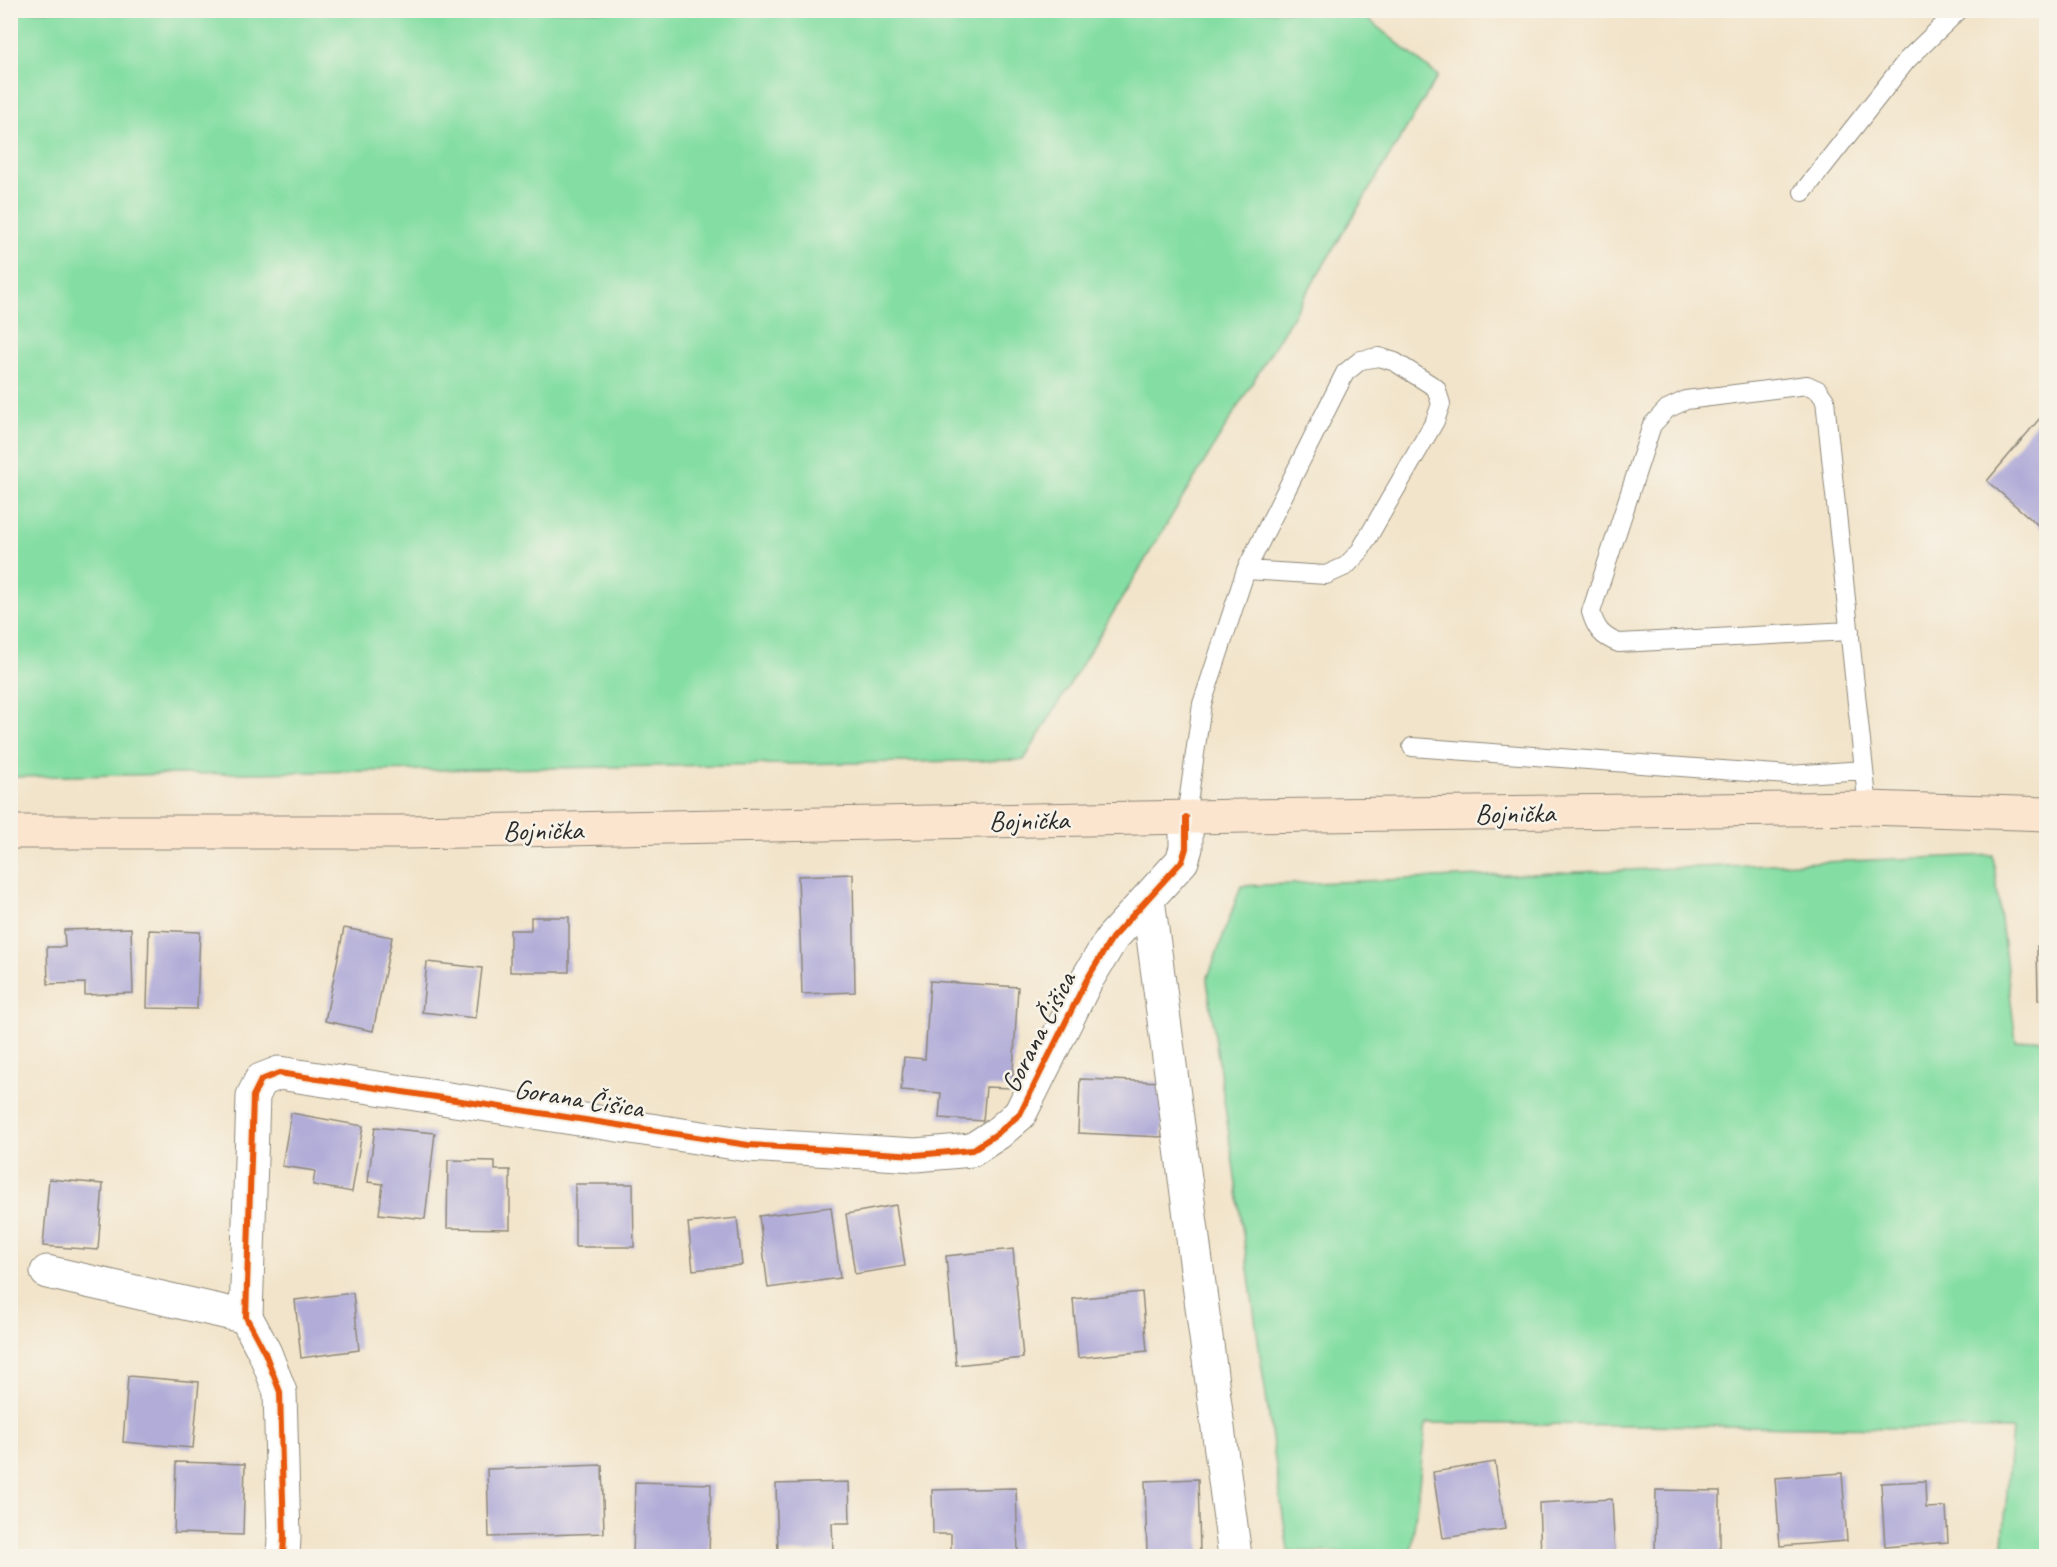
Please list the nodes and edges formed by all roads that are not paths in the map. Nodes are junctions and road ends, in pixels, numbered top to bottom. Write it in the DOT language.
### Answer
graph roads {
  1 [pos="1959,10"];
  2 [pos="1803,192"];
  3 [pos="1246,570"];
  4 [pos="1850,631"];
  5 [pos="1412,747"];
  6 [pos="1864,770"];
  7 [pos="1868,808"];
  8 [pos="2046,814"];
  9 [pos="1186,818"];
  10 [pos="10,832"];
  11 [pos="1148,899"];
  12 [pos="47,1272"];
  13 [pos="246,1317"];
  14 [pos="283,1557"];
  15 [pos="1235,1557"];
  1 -- 2 [label="lane"];
  3 -- 3 [label="lane"];
  3 -- 9 [label="lane"];
  4 -- 4 [label="lane"];
  4 -- 6 [label="lane"];
  5 -- 6 [label="lane"];
  6 -- 7 [label="lane"];
  7 -- 8 [label="main road, Bojnička"];
  7 -- 9 [label="main road, Bojnička"];
  9 -- 10 [label="main road, Bojnička"];
  9 -- 11 [label="street, Gorana Čišica"];
  11 -- 13 [label="street, Gorana Čišica"];
  11 -- 15 [label="street"];
  12 -- 13 [label="street"];
  13 -- 14 [label="street, Gorana Čišica"];
}
